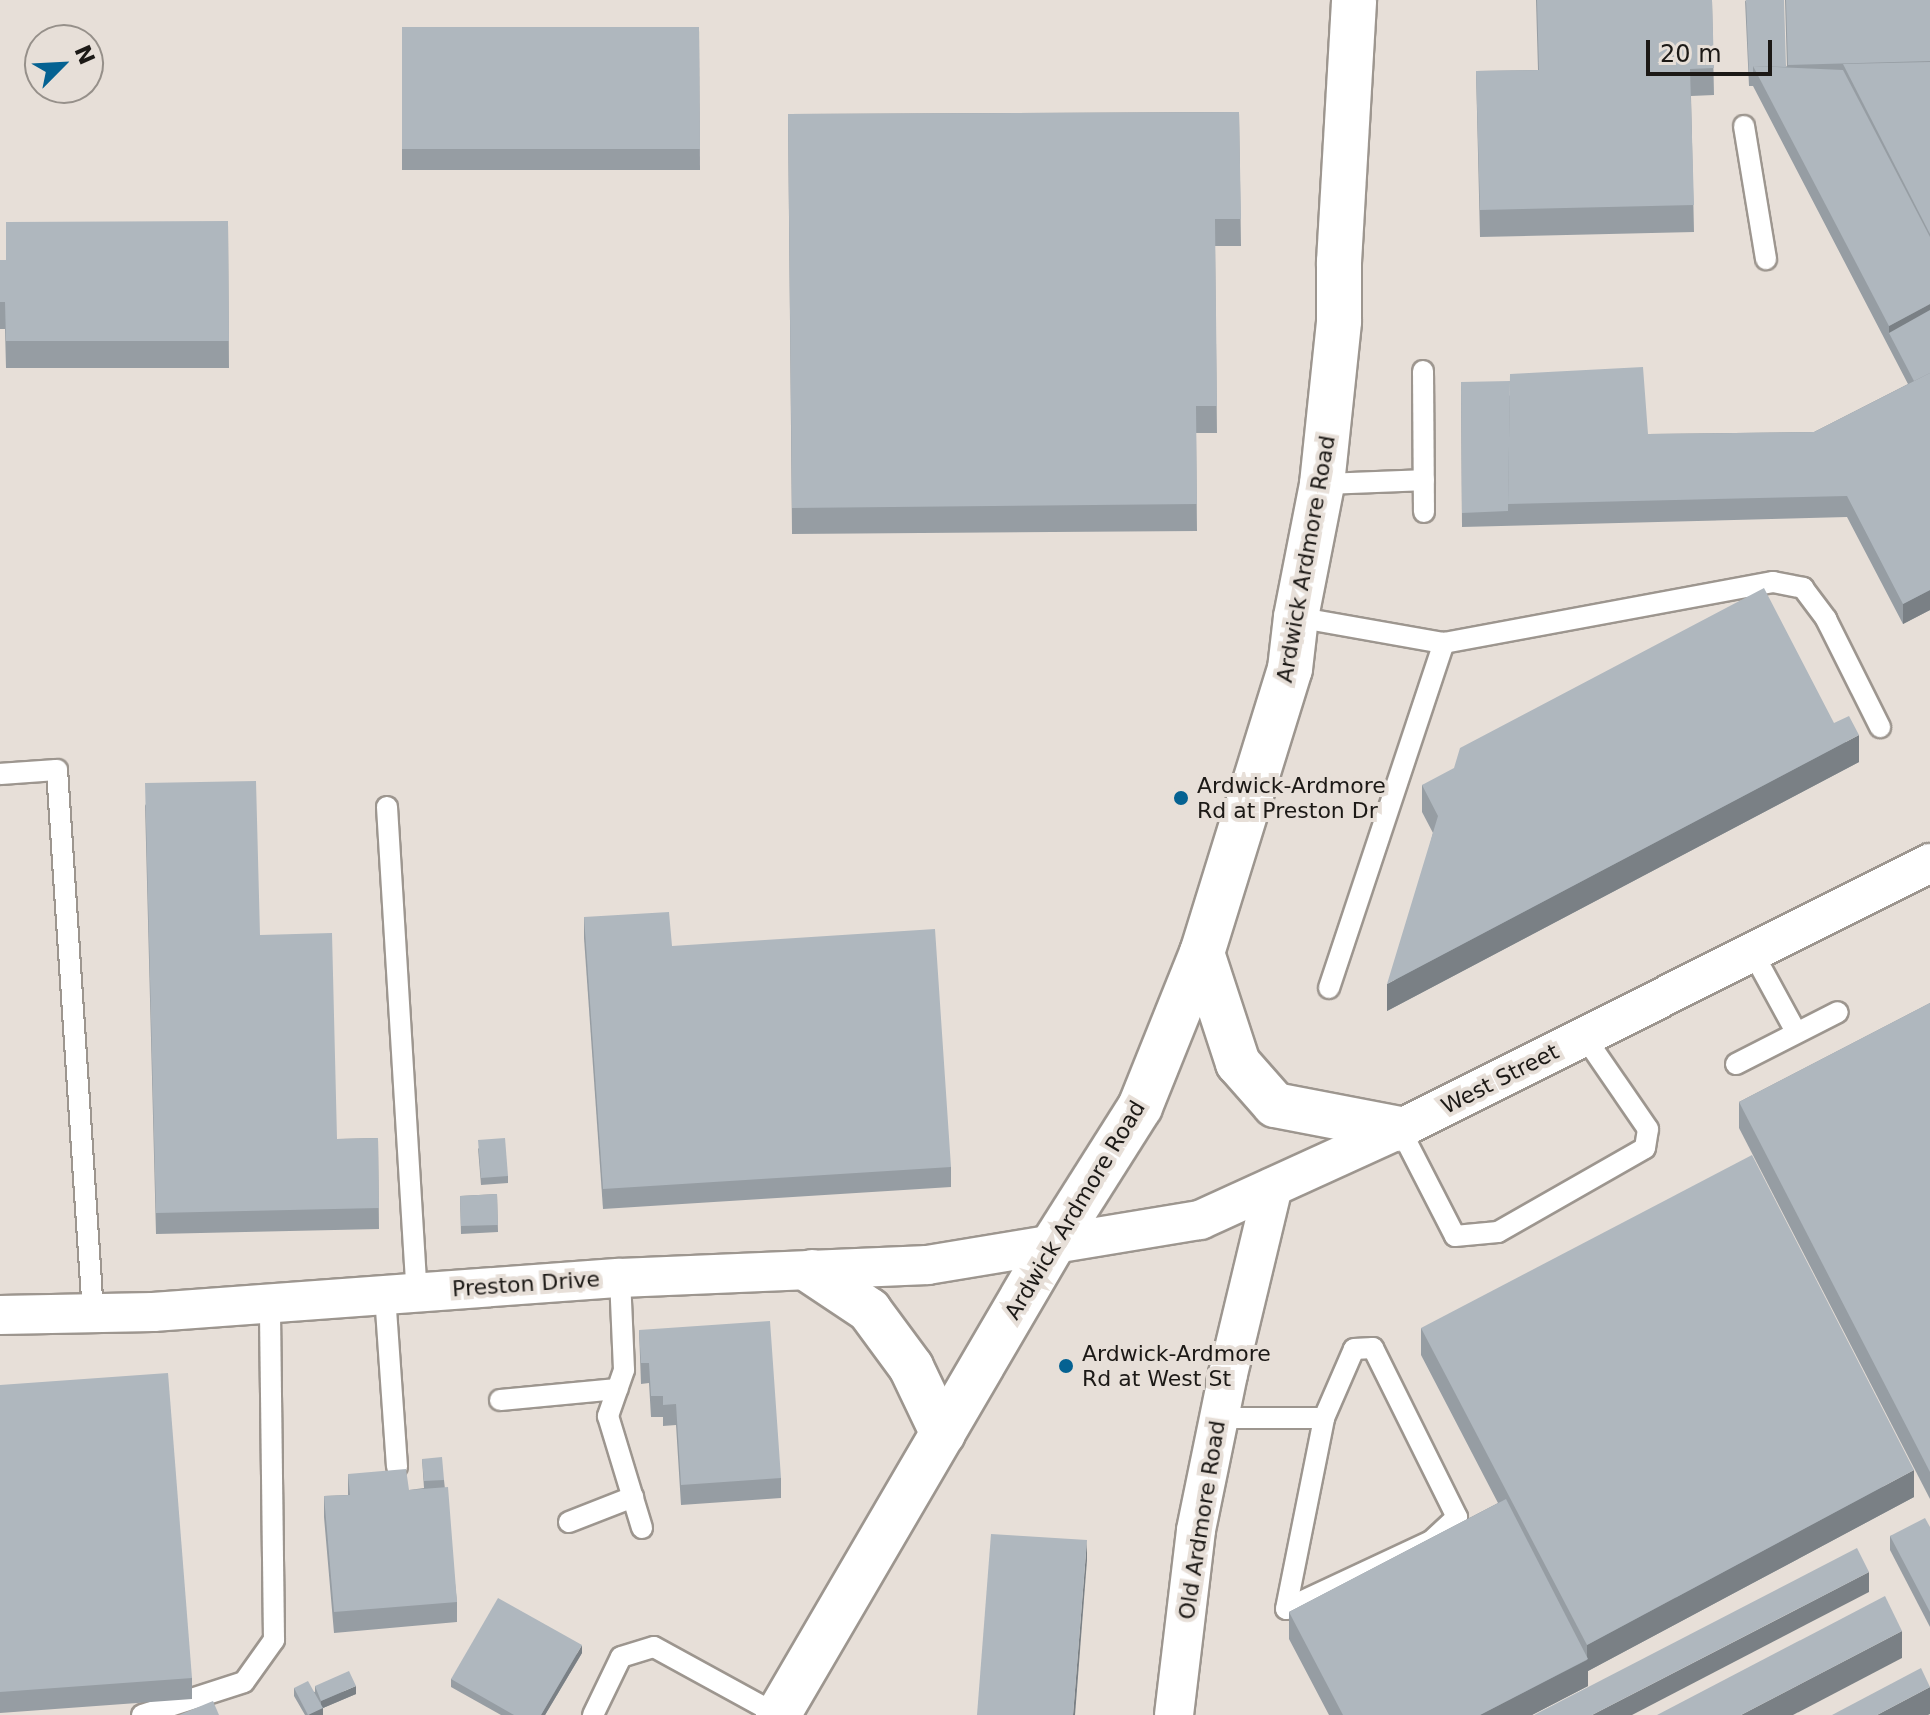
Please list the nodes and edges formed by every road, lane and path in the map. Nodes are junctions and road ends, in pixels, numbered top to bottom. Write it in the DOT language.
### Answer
graph roads {
  1 [pos="1354,0"];
  2 [pos="1744,126"];
  3 [pos="1766,259"];
  4 [pos="1423,371"];
  5 [pos="1424,480"];
  6 [pos="1322,484"];
  7 [pos="1424,512"];
  8 [pos="1296,617"];
  9 [pos="1444,643"];
  10 [pos="1880,727"];
  11 [pos="0,774"];
  12 [pos="387,807"];
  13 [pos="1930,863"];
  14 [pos="1202,953"];
  15 [pos="1753,953"];
  16 [pos="1329,988"];
  17 [pos="1838,1012"];
  18 [pos="1796,1032"];
  19 [pos="1584,1036"];
  20 [pos="1736,1064"];
  21 [pos="1400,1129"];
  22 [pos="1273,1187"];
  23 [pos="1052,1246"];
  24 [pos="812,1272"];
  25 [pos="620,1278"];
  26 [pos="401,1294"];
  27 [pos="270,1303"];
  28 [pos="93,1314"];
  29 [pos="0,1315"];
  30 [pos="617,1389"];
  31 [pos="500,1400"];
  32 [pos="1219,1418"];
  33 [pos="1324,1418"];
  34 [pos="943,1434"];
  35 [pos="397,1467"];
  36 [pos="633,1497"];
  37 [pos="569,1522"];
  38 [pos="642,1528"];
  39 [pos="142,1715"];
  40 [pos="593,1715"];
  41 [pos="778,1715"];
  42 [pos="1174,1715"];
  1 -- 6 [label="main road, Ardwick Ardmore Road"];
  2 -- 3 [label="lane"];
  4 -- 5 [label="lane"];
  5 -- 6 [label="lane"];
  5 -- 7 [label="lane"];
  6 -- 8 [label="main road, Ardwick Ardmore Road"];
  8 -- 9 [label="lane"];
  8 -- 14 [label="main road, Ardwick Ardmore Road"];
  9 -- 10 [label="lane"];
  9 -- 16 [label="lane"];
  11 -- 28 [label="lane"];
  12 -- 26 [label="lane"];
  13 -- 15 [label="street, West Street"];
  14 -- 21 [label="main road"];
  14 -- 23 [label="main road, Ardwick Ardmore Road"];
  15 -- 18 [label="lane"];
  15 -- 19 [label="street, West Street"];
  17 -- 18 [label="lane"];
  18 -- 20 [label="lane"];
  19 -- 21 [label="street, West Street"];
  19 -- 21 [label="lane"];
  21 -- 22 [label="street, West Street"];
  22 -- 23 [label="street, West Street"];
  22 -- 32 [label="street, Old Ardmore Road"];
  23 -- 24 [label="street, Preston Drive"];
  23 -- 34 [label="main road, Ardwick Ardmore Road"];
  24 -- 25 [label="street, Preston Drive"];
  24 -- 34 [label="main road"];
  25 -- 26 [label="street, Preston Drive"];
  25 -- 30 [label="lane"];
  26 -- 27 [label="street, Preston Drive"];
  26 -- 35 [label="lane"];
  27 -- 28 [label="street, Preston Drive"];
  27 -- 39 [label="lane"];
  28 -- 29 [label="street, Preston Drive"];
  30 -- 31 [label="lane"];
  30 -- 36 [label="lane"];
  32 -- 33 [label="lane"];
  32 -- 42 [label="street, Old Ardmore Road"];
  33 -- 33 [label="lane"];
  34 -- 41 [label="main road, Ardwick Ardmore Road"];
  36 -- 37 [label="lane"];
  36 -- 38 [label="lane"];
  40 -- 41 [label="lane"];
}
